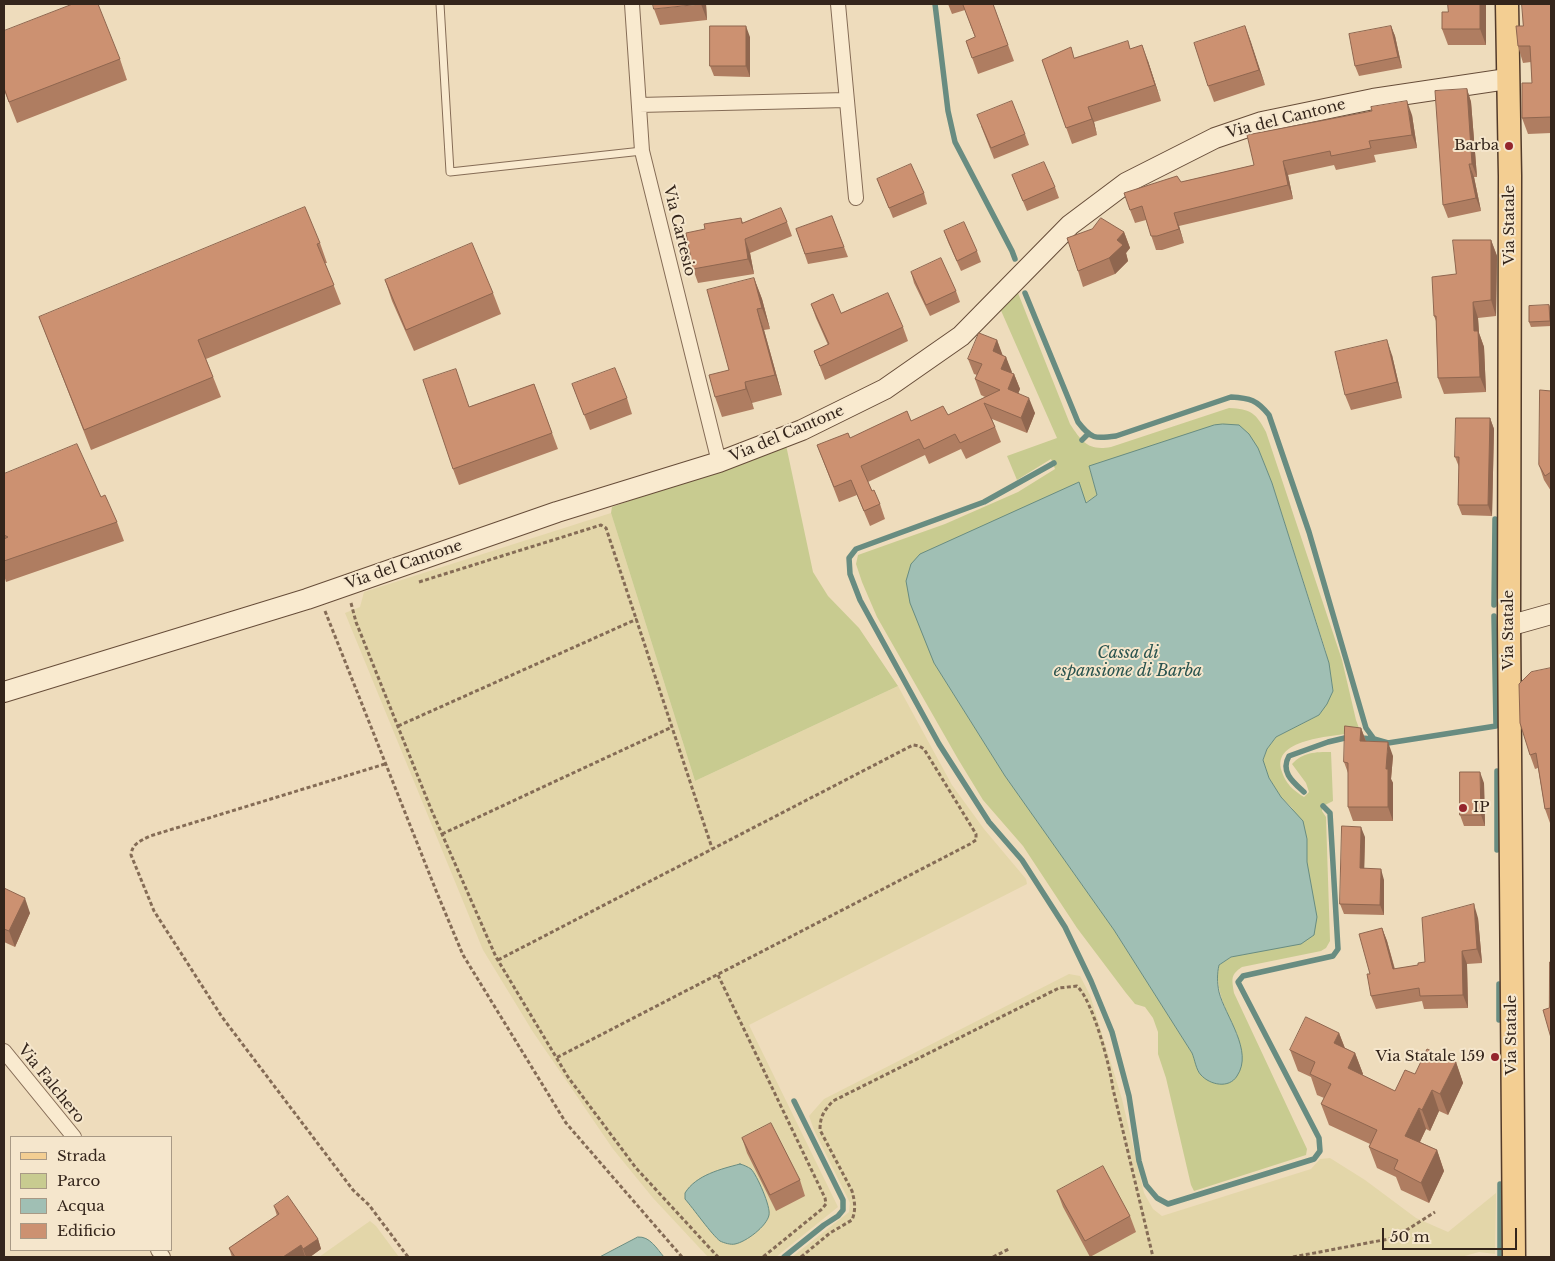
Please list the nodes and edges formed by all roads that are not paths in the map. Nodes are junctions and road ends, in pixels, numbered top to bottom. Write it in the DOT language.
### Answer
graph roads {
  1 [pos="440,4"];
  2 [pos="632,4"];
  3 [pos="838,4"];
  4 [pos="1507,4"];
  5 [pos="1508,78"];
  6 [pos="846,100"];
  7 [pos="639,105"];
  8 [pos="642,151"];
  9 [pos="856,198"];
  10 [pos="719,462"];
  11 [pos="1551,614"];
  12 [pos="1509,620"];
  13 [pos="4,692"];
  14 [pos="4,1051"];
  15 [pos="73,1136"];
  16 [pos="1514,1257"];
  1 -- 8 [label="lane"];
  2 -- 7 [label="street, Via Cartesio"];
  3 -- 6 [label="street"];
  4 -- 5 [label="main road, Via Statale"];
  5 -- 10 [label="street, Via del Cantone"];
  5 -- 12 [label="main road, Via Statale"];
  6 -- 7 [label="street"];
  6 -- 9 [label="street"];
  7 -- 8 [label="street, Via Cartesio"];
  8 -- 10 [label="street, Via Cartesio"];
  10 -- 13 [label="street, Via del Cantone"];
  11 -- 12 [label="street"];
  12 -- 16 [label="main road, Via Statale"];
  14 -- 15 [label="street, Via Falchero"];
}
